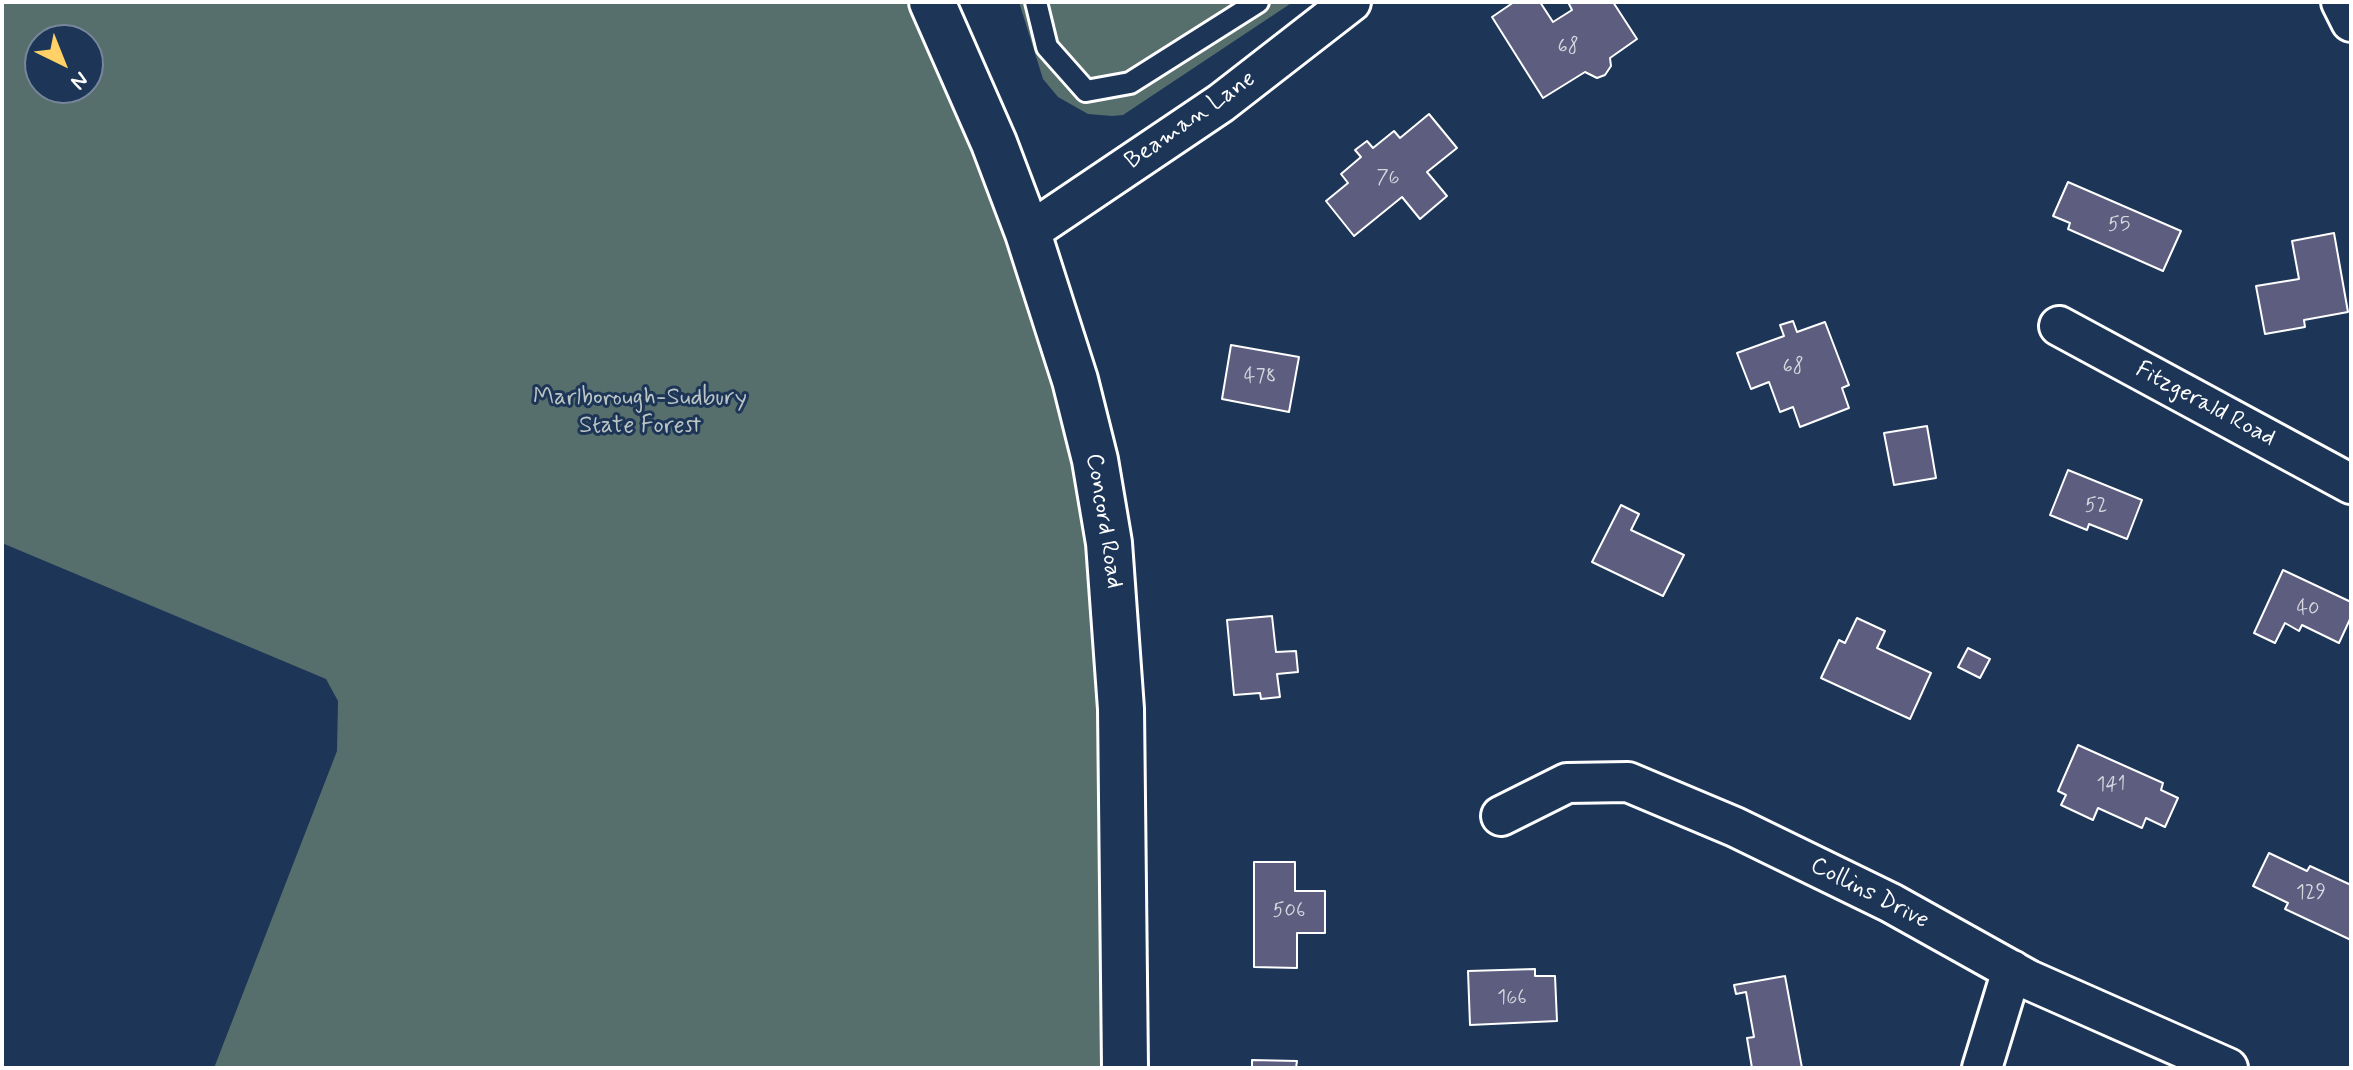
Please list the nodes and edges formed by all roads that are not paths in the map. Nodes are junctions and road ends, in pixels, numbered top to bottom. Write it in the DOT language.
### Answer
graph roads {
  1 [pos="932,2"];
  2 [pos="1036,2"];
  3 [pos="1258,2"];
  4 [pos="1351,2"];
  5 [pos="2341,2"];
  6 [pos="2351,22"];
  7 [pos="1028,233"];
  8 [pos="2059,326"];
  9 [pos="2351,484"];
  10 [pos="1501,816"];
  11 [pos="2012,970"];
  12 [pos="1125,1068"];
  13 [pos="1982,1068"];
  14 [pos="2228,1068"];
  1 -- 7 [label="street, Concord Road"];
  2 -- 3 [label="lane"];
  4 -- 7 [label="street, Beaman Lane"];
  5 -- 6 [label="street"];
  7 -- 12 [label="street, Concord Road"];
  8 -- 9 [label="street, Fitzgerald Road"];
  10 -- 11 [label="street, Collins Drive"];
  11 -- 13 [label="street"];
  11 -- 14 [label="street, Collins Drive"];
}
